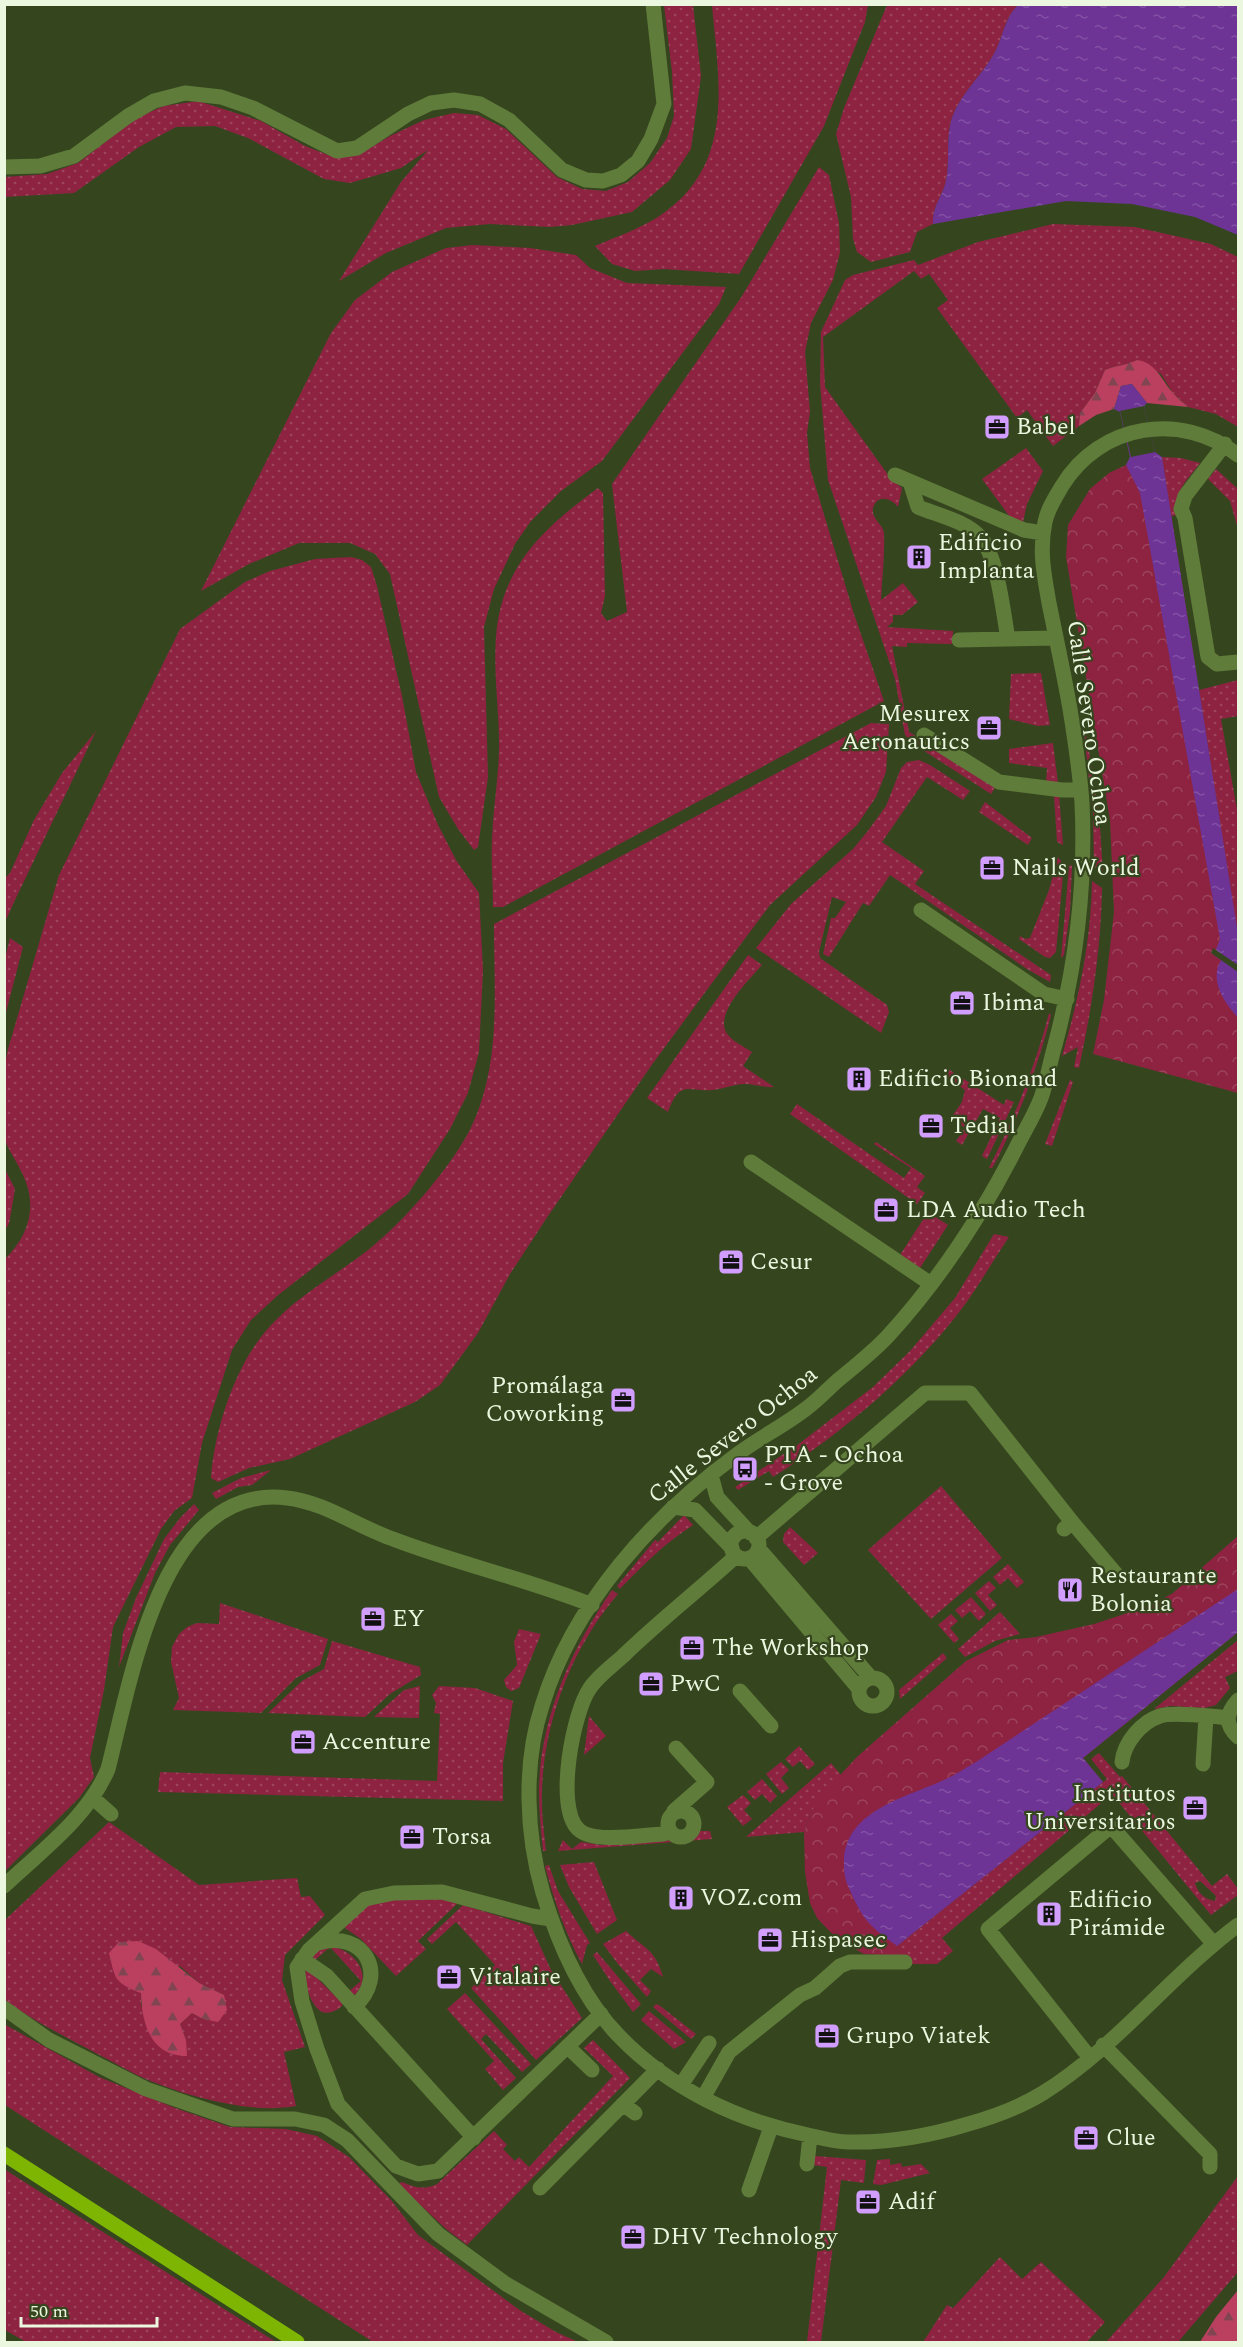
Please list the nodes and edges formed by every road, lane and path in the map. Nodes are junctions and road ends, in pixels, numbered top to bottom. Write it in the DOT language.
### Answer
graph roads {
  1 [pos="653,4"];
  2 [pos="4,167"];
  3 [pos="1234,450"];
  4 [pos="895,475"];
  5 [pos="910,482"];
  6 [pos="1043,533"];
  7 [pos="1056,638"];
  8 [pos="1008,639"];
  9 [pos="959,640"];
  10 [pos="1239,662"];
  11 [pos="924,735"];
  12 [pos="1081,789"];
  13 [pos="921,910"];
  14 [pos="1067,999"];
  15 [pos="752,1162"];
  16 [pos="931,1284"];
  17 [pos="711,1475"];
  18 [pos="673,1507"];
  19 [pos="747,1547"];
  20 [pos="1116,1574"];
  21 [pos="592,1605"];
  22 [pos="865,1684"];
  23 [pos="740,1691"];
  24 [pos="1239,1700"];
  25 [pos="1206,1717"];
  26 [pos="1227,1718"];
  27 [pos="771,1726"];
  28 [pos="1239,1737"];
  29 [pos="676,1748"];
  30 [pos="1122,1762"];
  31 [pos="1203,1764"];
  32 [pos="93,1798"];
  33 [pos="674,1811"];
  34 [pos="111,1814"];
  35 [pos="670,1832"];
  36 [pos="4,1886"];
  37 [pos="551,1919"];
  38 [pos="1239,1925"];
  39 [pos="318,1943"];
  40 [pos="1213,1943"];
  41 [pos="302,1959"];
  42 [pos="904,1962"];
  43 [pos="354,2007"];
  44 [pos="4,2008"];
  45 [pos="602,2014"];
  46 [pos="709,2043"];
  47 [pos="1103,2045"];
  48 [pos="568,2047"];
  49 [pos="1090,2058"];
  50 [pos="658,2069"];
  51 [pos="592,2070"];
  52 [pos="681,2085"];
  53 [pos="703,2098"];
  54 [pos="771,2127"];
  55 [pos="810,2136"];
  56 [pos="474,2138"];
  57 [pos="4,2154"];
  58 [pos="807,2164"];
  59 [pos="1210,2167"];
  60 [pos="540,2188"];
  61 [pos="749,2190"];
  62 [pos="297,2343"];
  63 [pos="606,2343"];
  1 -- 2 [label="street"];
  3 -- 6 [label="street, Calle Severo Ochoa"];
  3 -- 10 [label="street"];
  4 -- 5 [label="street"];
  5 -- 6 [label="street"];
  5 -- 8 [label="street"];
  6 -- 7 [label="street, Calle Severo Ochoa"];
  7 -- 8 [label="street"];
  7 -- 12 [label="street, Calle Severo Ochoa"];
  8 -- 9 [label="street"];
  11 -- 12 [label="street"];
  12 -- 14 [label="street, Calle Severo Ochoa"];
  13 -- 14 [label="street"];
  14 -- 16 [label="street, Calle Severo Ochoa"];
  15 -- 16 [label="street"];
  16 -- 17 [label="street, Calle Severo Ochoa"];
  17 -- 18 [label="street, Calle Severo Ochoa"];
  17 -- 19 [label="street"];
  18 -- 19 [label="street"];
  18 -- 21 [label="street, Calle Severo Ochoa"];
  19 -- 20 [label="street"];
  19 -- 22 [label="street"];
  19 -- 35 [label="street"];
  21 -- 32 [label="street"];
  21 -- 37 [label="street, Calle Severo Ochoa"];
  23 -- 27 [label="street"];
  24 -- 26 [label="street"];
  25 -- 26 [label="street"];
  25 -- 30 [label="street"];
  25 -- 31 [label="street"];
  26 -- 28 [label="street"];
  29 -- 33 [label="street"];
  32 -- 34 [label="street"];
  32 -- 36 [label="street"];
  33 -- 35 [label="street"];
  33 -- 35 [label="street"];
  37 -- 39 [label="street"];
  37 -- 45 [label="street, Calle Severo Ochoa"];
  38 -- 40 [label="street, Calle Severo Ochoa"];
  39 -- 41 [label="street"];
  39 -- 43 [label="street"];
  40 -- 47 [label="street, Calle Severo Ochoa"];
  40 -- 49 [label="street"];
  41 -- 43 [label="street"];
  41 -- 56 [label="street"];
  42 -- 53 [label="street"];
  43 -- 56 [label="street"];
  44 -- 63 [label="street"];
  45 -- 48 [label="street"];
  45 -- 50 [label="street, Calle Severo Ochoa"];
  46 -- 52 [label="street"];
  47 -- 49 [label="street, Calle Severo Ochoa"];
  47 -- 59 [label="street"];
  48 -- 51 [label="street"];
  48 -- 56 [label="street"];
  49 -- 55 [label="street, Calle Severo Ochoa"];
  50 -- 52 [label="street, Calle Severo Ochoa"];
  50 -- 60 [label="street"];
  52 -- 53 [label="street, Calle Severo Ochoa"];
  53 -- 54 [label="street, Calle Severo Ochoa"];
  54 -- 55 [label="street, Calle Severo Ochoa"];
  54 -- 61 [label="street"];
  55 -- 58 [label="street"];
  57 -- 62 [label="main road"];
}
